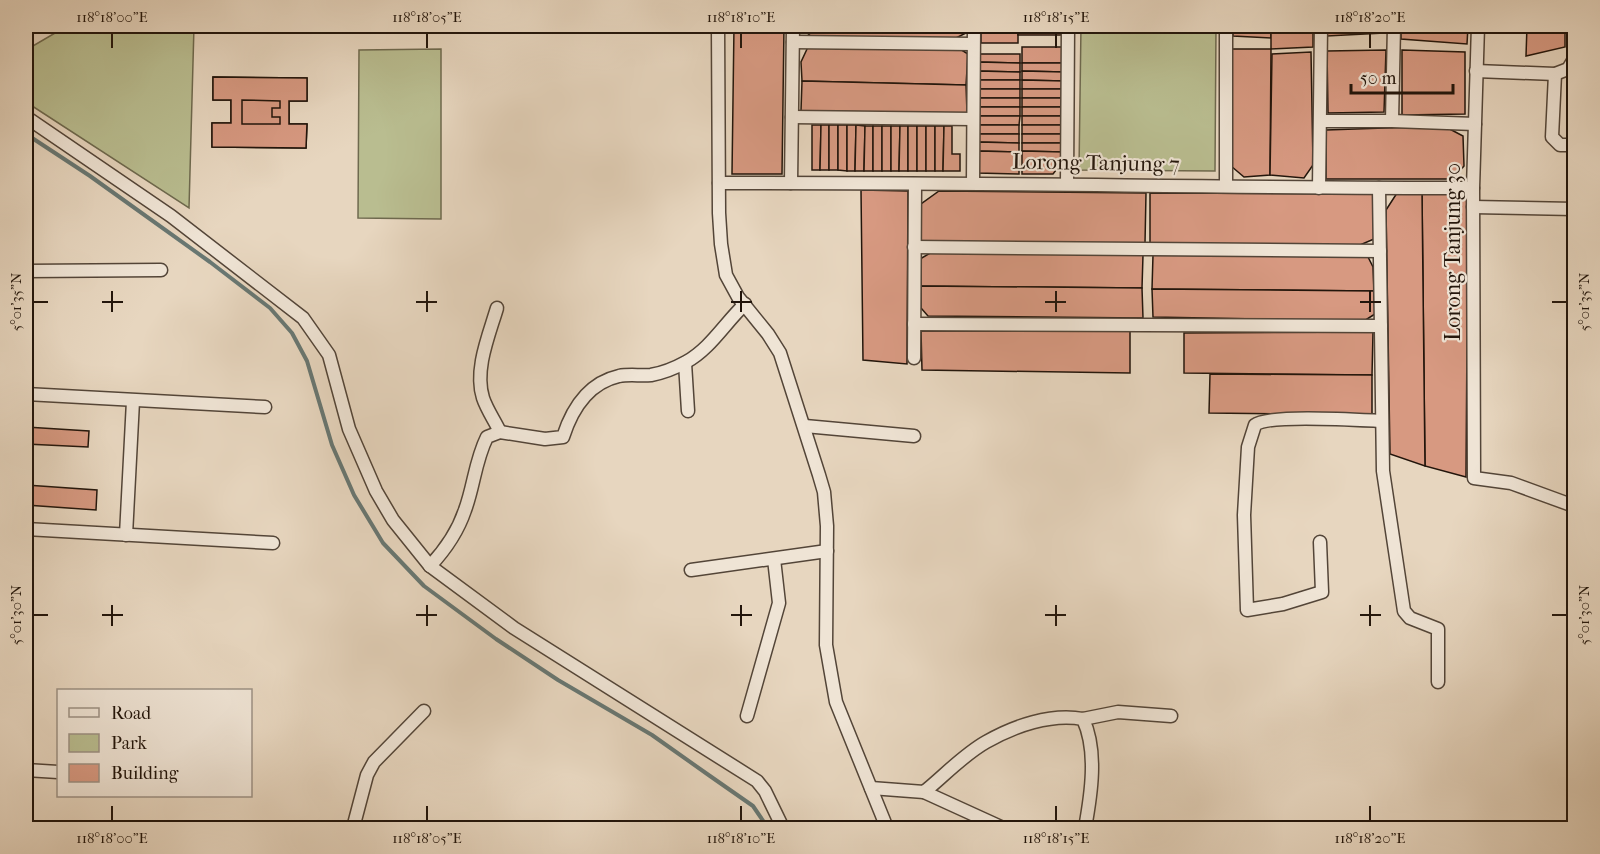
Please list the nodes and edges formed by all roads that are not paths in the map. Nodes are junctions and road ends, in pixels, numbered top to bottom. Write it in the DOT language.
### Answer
graph roads {
  1 [pos="718,26"];
  2 [pos="793,26"];
  3 [pos="974,26"];
  4 [pos="1068,26"];
  5 [pos="1226,26"];
  6 [pos="1321,26"];
  7 [pos="1394,26"];
  8 [pos="1478,26"];
  9 [pos="793,42"];
  10 [pos="973,44"];
  11 [pos="1575,58"];
  12 [pos="1476,71"];
  13 [pos="1555,74"];
  14 [pos="26,117"];
  15 [pos="792,117"];
  16 [pos="973,119"];
  17 [pos="1321,122"];
  18 [pos="1392,122"];
  19 [pos="1475,124"];
  20 [pos="1575,145"];
  21 [pos="719,183"];
  22 [pos="791,183"];
  23 [pos="974,183"];
  24 [pos="1067,183"];
  25 [pos="915,184"];
  26 [pos="1226,186"];
  27 [pos="1319,188"];
  28 [pos="1379,188"];
  29 [pos="1473,188"];
  30 [pos="1473,207"];
  31 [pos="1575,209"];
  32 [pos="914,248"];
  33 [pos="1380,251"];
  34 [pos="161,270"];
  35 [pos="26,271"];
  36 [pos="745,304"];
  37 [pos="497,308"];
  38 [pos="914,324"];
  39 [pos="1381,326"];
  40 [pos="914,358"];
  41 [pos="685,363"];
  42 [pos="26,394"];
  43 [pos="133,401"];
  44 [pos="265,407"];
  45 [pos="688,411"];
  46 [pos="1382,421"];
  47 [pos="805,426"];
  48 [pos="501,432"];
  49 [pos="914,436"];
  50 [pos="1575,506"];
  51 [pos="26,529"];
  52 [pos="126,535"];
  53 [pos="1320,542"];
  54 [pos="273,543"];
  55 [pos="827,551"];
  56 [pos="774,559"];
  57 [pos="430,566"];
  58 [pos="691,570"];
  59 [pos="1438,682"];
  60 [pos="424,711"];
  61 [pos="747,716"];
  62 [pos="1171,716"];
  63 [pos="1083,719"];
  64 [pos="26,770"];
  65 [pos="57,772"];
  66 [pos="871,788"];
  67 [pos="924,792"];
  68 [pos="353,828"];
  69 [pos="783,828"];
  70 [pos="887,828"];
  71 [pos="1003,828"];
  72 [pos="1085,828"];
  1 -- 21 [label="street"];
  2 -- 9 [label="street"];
  3 -- 10 [label="street"];
  4 -- 24 [label="street"];
  5 -- 26 [label="street"];
  6 -- 17 [label="street"];
  7 -- 18 [label="street"];
  8 -- 12 [label="street, Lorong Tanjung 30"];
  9 -- 10 [label="street"];
  9 -- 15 [label="street"];
  10 -- 16 [label="street"];
  11 -- 13 [label="street"];
  12 -- 13 [label="street"];
  12 -- 19 [label="street, Lorong Tanjung 30"];
  13 -- 20 [label="street"];
  14 -- 57 [label="street"];
  15 -- 16 [label="street"];
  15 -- 22 [label="street"];
  16 -- 23 [label="street"];
  17 -- 18 [label="street"];
  17 -- 27 [label="street"];
  18 -- 19 [label="street"];
  19 -- 29 [label="street, Lorong Tanjung 30"];
  21 -- 22 [label="street, Lorong Tanjung 7"];
  21 -- 36 [label="street"];
  22 -- 25 [label="street, Lorong Tanjung 7"];
  23 -- 24 [label="street, Lorong Tanjung 7"];
  23 -- 25 [label="street, Lorong Tanjung 7"];
  24 -- 26 [label="street, Lorong Tanjung 7"];
  25 -- 32 [label="street"];
  26 -- 27 [label="street, Lorong Tanjung 7"];
  27 -- 28 [label="street, Lorong Tanjung 7"];
  28 -- 29 [label="street, Lorong Tanjung 7"];
  28 -- 33 [label="street"];
  29 -- 30 [label="street, Lorong Tanjung 30"];
  30 -- 31 [label="street"];
  30 -- 50 [label="street, Lorong Tanjung 30"];
  32 -- 33 [label="street"];
  32 -- 38 [label="street"];
  33 -- 39 [label="street"];
  34 -- 35 [label="street"];
  36 -- 41 [label="street"];
  36 -- 47 [label="street"];
  37 -- 48 [label="street"];
  38 -- 39 [label="street"];
  38 -- 40 [label="street"];
  39 -- 46 [label="street"];
  41 -- 45 [label="street"];
  41 -- 48 [label="street"];
  42 -- 43 [label="street"];
  43 -- 44 [label="street"];
  43 -- 52 [label="street"];
  46 -- 53 [label="street"];
  46 -- 59 [label="street"];
  47 -- 49 [label="street"];
  47 -- 55 [label="street"];
  48 -- 57 [label="street"];
  51 -- 52 [label="street"];
  52 -- 54 [label="street"];
  55 -- 56 [label="street"];
  55 -- 66 [label="street"];
  56 -- 58 [label="street"];
  56 -- 61 [label="street"];
  57 -- 69 [label="street"];
  60 -- 68 [label="street"];
  62 -- 63 [label="street"];
  63 -- 67 [label="street"];
  63 -- 72 [label="street"];
  64 -- 65 [label="street"];
  66 -- 67 [label="street"];
  66 -- 70 [label="street"];
  67 -- 71 [label="street"];
}
